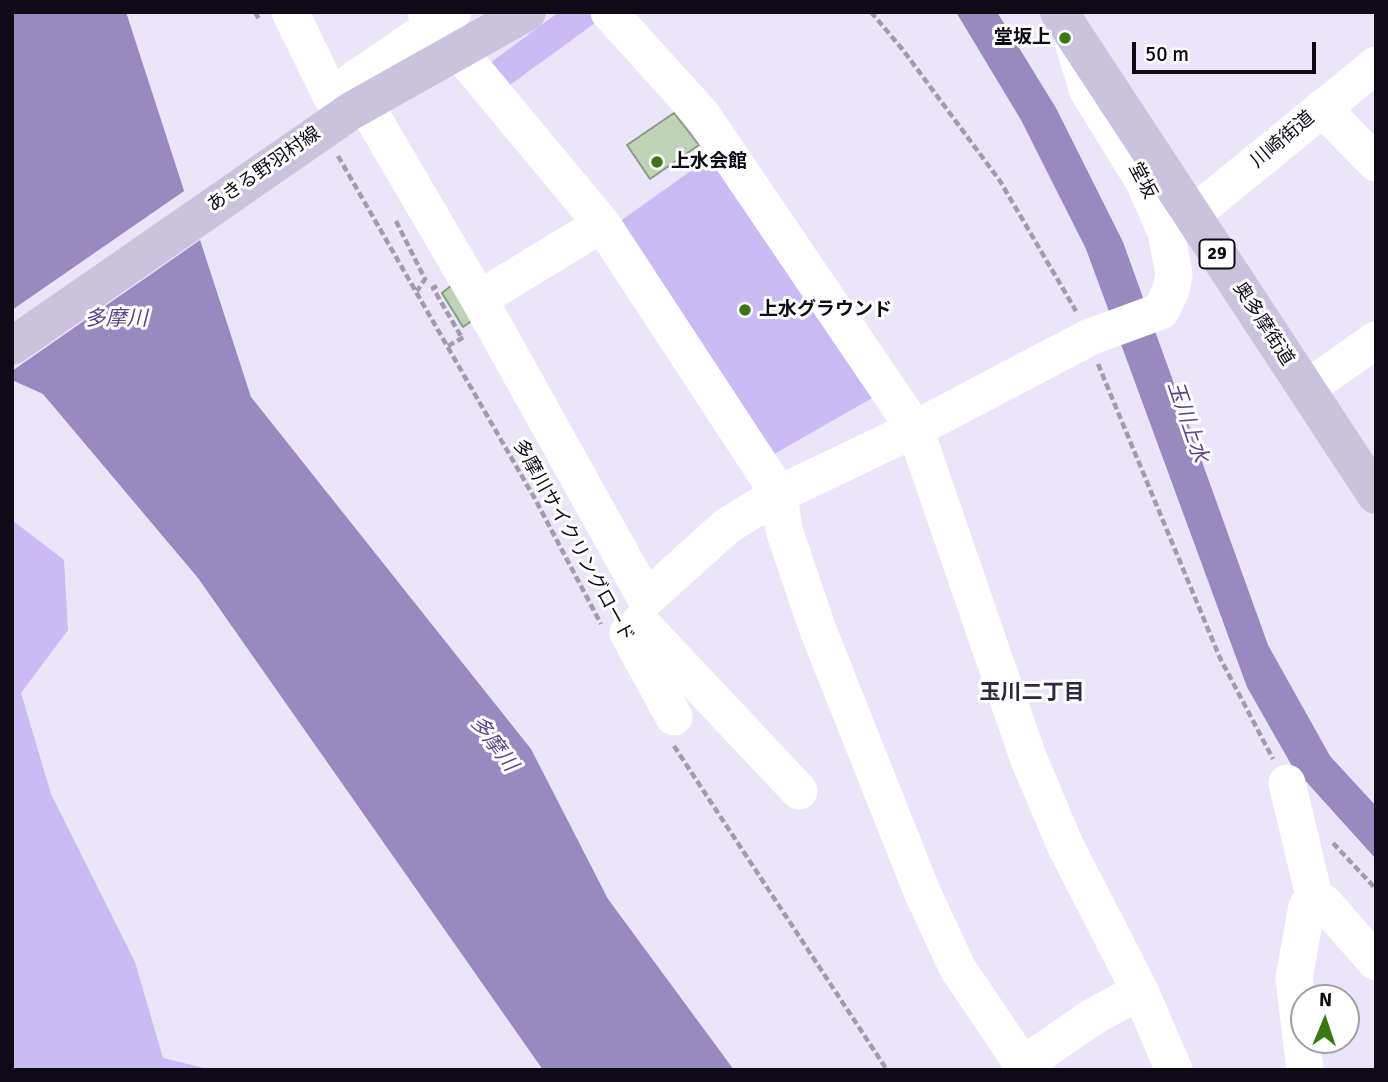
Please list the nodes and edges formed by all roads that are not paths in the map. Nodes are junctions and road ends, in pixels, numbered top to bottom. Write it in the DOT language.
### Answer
graph roads {
  1 [pos="527,12"];
  2 [pos="609,12"];
  3 [pos="439,16"];
  4 [pos="276,18"];
  5 [pos="1064,20"];
  6 [pos="1376,65"];
  7 [pos="352,82"];
  8 [pos="1322,108"];
  9 [pos="1376,163"];
  10 [pos="1192,215"];
  11 [pos="602,224"];
  12 [pos="480,299"];
  13 [pos="1376,340"];
  14 [pos="12,346"];
  15 [pos="1306,389"];
  16 [pos="915,429"];
  17 [pos="779,494"];
  18 [pos="1376,495"];
  19 [pos="630,614"];
  20 [pos="673,729"];
  21 [pos="1287,783"];
  22 [pos="799,791"];
  23 [pos="1316,904"];
  24 [pos="1376,962"];
  25 [pos="1140,991"];
  26 [pos="1174,1070"];
  27 [pos="1305,1070"];
  1 -- 14 [label="main road, あきる野羽村線"];
  2 -- 16 [label="street"];
  3 -- 7 [label="street"];
  3 -- 11 [label="street"];
  4 -- 7 [label="street"];
  5 -- 10 [label="main road, 奥多摩街道 / 29"];
  5 -- 16 [label="street, 堂坂"];
  6 -- 8 [label="street, 川崎街道"];
  7 -- 12 [label="street"];
  8 -- 9 [label="street"];
  8 -- 10 [label="street, 川崎街道"];
  10 -- 15 [label="main road, 奥多摩街道 / 29"];
  11 -- 12 [label="street"];
  11 -- 17 [label="street"];
  12 -- 19 [label="street"];
  13 -- 15 [label="street"];
  15 -- 18 [label="main road, 奥多摩街道 / 29"];
  16 -- 17 [label="street, 堂坂"];
  16 -- 25 [label="street"];
  17 -- 19 [label="street, 堂坂"];
  17 -- 25 [label="street"];
  19 -- 20 [label="street"];
  19 -- 22 [label="street"];
  21 -- 23 [label="street"];
  23 -- 24 [label="street"];
  23 -- 27 [label="street"];
  25 -- 26 [label="street"];
}
